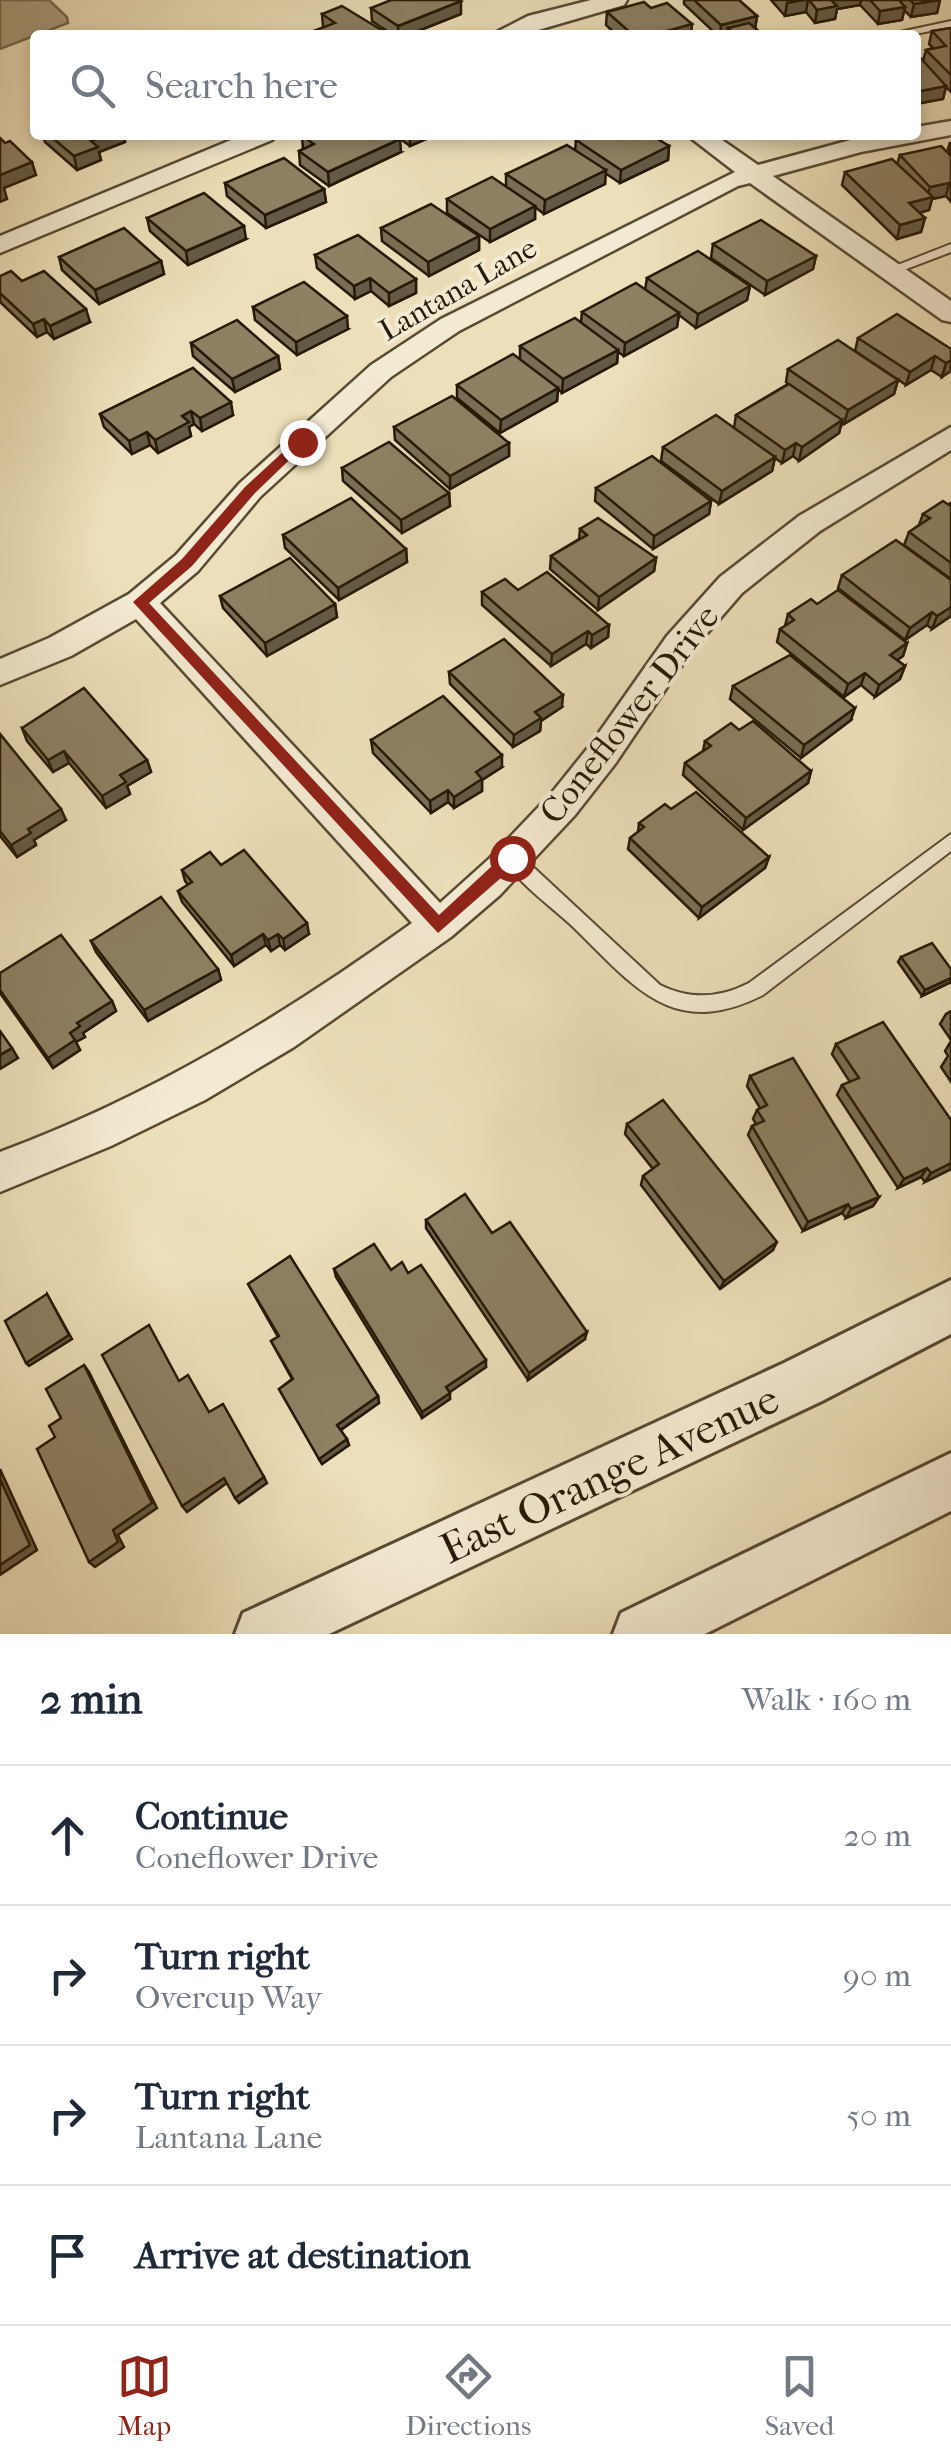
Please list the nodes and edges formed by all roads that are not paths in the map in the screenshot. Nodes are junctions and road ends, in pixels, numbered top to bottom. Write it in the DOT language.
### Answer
graph roads {
  1 [pos="616,0"];
  2 [pos="529,16"];
  3 [pos="951,24"];
  4 [pos="509,30"];
  5 [pos="549,30"];
  6 [pos="919,30"];
  7 [pos="951,128"];
  8 [pos="921,134"];
  9 [pos="252,140"];
  10 [pos="706,140"];
  11 [pos="892,140"];
  12 [pos="752,172"];
  13 [pos="0,245"];
  14 [pos="951,248"];
  15 [pos="891,270"];
  16 [pos="951,314"];
  17 [pos="951,437"];
  18 [pos="140,602"];
  19 [pos="0,674"];
  20 [pos="951,841"];
  21 [pos="512,858"];
  22 [pos="438,926"];
  23 [pos="0,1172"];
  24 [pos="951,1306"];
  25 [pos="951,1481"];
  26 [pos="264,1634"];
  27 [pos="642,1634"];
  1 -- 2 [label="street"];
  2 -- 4 [label="street"];
  2 -- 5 [label="street"];
  3 -- 6 [label="lane"];
  7 -- 8 [label="street, Lantana Lane"];
  9 -- 13 [label="street"];
  10 -- 12 [label="street"];
  11 -- 12 [label="street, Lantana Lane"];
  12 -- 15 [label="street"];
  12 -- 18 [label="street, Lantana Lane"];
  14 -- 15 [label="lane"];
  15 -- 16 [label="street"];
  17 -- 21 [label="street, Coneflower Drive"];
  18 -- 19 [label="street, Lantana Lane"];
  18 -- 22 [label="street"];
  20 -- 21 [label="lane"];
  21 -- 22 [label="street, Coneflower Drive"];
  22 -- 23 [label="street, Coneflower Drive"];
  24 -- 26 [label="street, East Orange Avenue"];
  25 -- 27 [label="street"];
}
